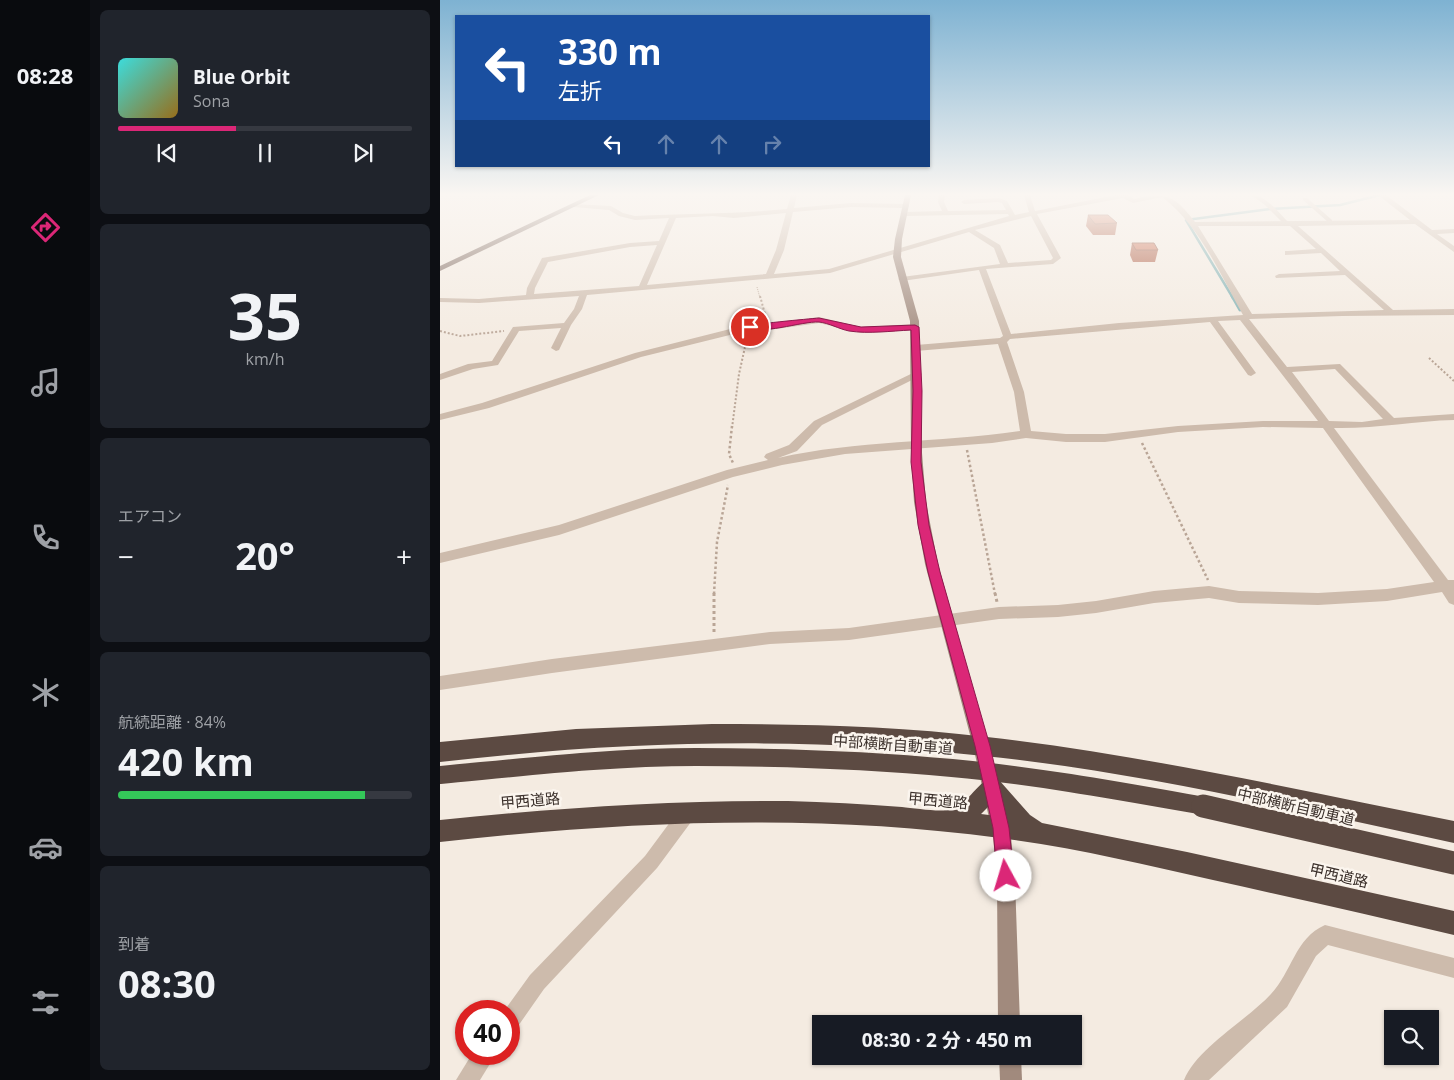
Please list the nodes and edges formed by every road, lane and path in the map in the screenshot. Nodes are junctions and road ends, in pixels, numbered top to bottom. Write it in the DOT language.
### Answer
graph roads {
  1 [pos="488,245"];
  2 [pos="633,245"];
  3 [pos="659,245"];
  4 [pos="781,245"];
  5 [pos="898,245"];
  6 [pos="919,245"];
  7 [pos="994,245"];
  8 [pos="1050,245"];
  9 [pos="1206,245"];
  10 [pos="1317,245"];
  11 [pos="1324,251"];
  12 [pos="897,252"];
  13 [pos="1288,253"];
  14 [pos="1005,266"];
  15 [pos="440,268"];
  16 [pos="982,268"];
  17 [pos="1346,273"];
  18 [pos="1279,276"];
  19 [pos="768,278"];
  20 [pos="755,279"];
  21 [pos="902,279"];
  22 [pos="642,287"];
  23 [pos="584,293"];
  24 [pos="530,297"];
  25 [pos="440,300"];
  26 [pos="1390,311"];
  27 [pos="1454,312"];
  28 [pos="1246,317"];
  29 [pos="1212,319"];
  30 [pos="567,325"];
  31 [pos="750,327"];
  32 [pos="915,327"];
  33 [pos="516,329"];
  34 [pos="440,331"];
  35 [pos="1005,339"];
  36 [pos="556,348"];
  37 [pos="916,348"];
  38 [pos="1429,358"];
  39 [pos="1284,370"];
  40 [pos="1251,373"];
  41 [pos="917,374"];
  42 [pos="440,377"];
  43 [pos="1454,381"];
  44 [pos="440,417"];
  45 [pos="1454,417"];
  46 [pos="1392,421"];
  47 [pos="1327,425"];
  48 [pos="1137,433"];
  49 [pos="1026,434"];
  50 [pos="965,441"];
  51 [pos="915,445"];
  52 [pos="731,473"];
  53 [pos="440,558"];
  54 [pos="1449,585"];
  55 [pos="1214,592"];
  56 [pos="1454,599"];
  57 [pos="999,613"];
  58 [pos="947,622"];
  59 [pos="714,645"];
  60 [pos="440,683"];
  61 [pos="983,746"];
  62 [pos="440,752"];
  63 [pos="440,775"];
  64 [pos="992,788"];
  65 [pos="688,812"];
  66 [pos="945,822"];
  67 [pos="1001,828"];
  68 [pos="440,831"];
  69 [pos="1454,832"];
  70 [pos="1039,834"];
  71 [pos="1454,863"];
  72 [pos="1454,923"];
  73 [pos="1454,968"];
  74 [pos="520,1006"];
  75 [pos="1010,1015"];
  76 [pos="477,1065"];
  77 [pos="1010,1065"];
  78 [pos="467,1080"];
  79 [pos="1011,1080"];
  80 [pos="1195,1080"];
  1 -- 15 [label="main road"];
  2 -- 24 [label="street"];
  3 -- 22 [label="street"];
  4 -- 19 [label="street"];
  5 -- 12 [label="street"];
  6 -- 12 [label="street"];
  7 -- 14 [label="street"];
  8 -- 14 [label="street"];
  9 -- 28 [label="street"];
  10 -- 11 [label="street"];
  11 -- 13 [label="street"];
  11 -- 17 [label="street"];
  12 -- 19 [label="street"];
  12 -- 21 [label="street"];
  14 -- 16 [label="street"];
  16 -- 21 [label="street"];
  16 -- 35 [label="street"];
  17 -- 18 [label="street"];
  17 -- 26 [label="street"];
  19 -- 20 [label="street"];
  20 -- 22 [label="street"];
  20 -- 31 [label="path"];
  21 -- 32 [label="street"];
  22 -- 23 [label="street"];
  23 -- 24 [label="street"];
  23 -- 30 [label="street"];
  24 -- 25 [label="street"];
  26 -- 27 [label="street"];
  26 -- 28 [label="street"];
  28 -- 29 [label="street"];
  28 -- 39 [label="street"];
  29 -- 35 [label="street"];
  29 -- 40 [label="street"];
  30 -- 33 [label="street"];
  30 -- 36 [label="street"];
  31 -- 32 [label="street"];
  31 -- 44 [label="street"];
  31 -- 52 [label="path"];
  32 -- 37 [label="street"];
  33 -- 34 [label="path"];
  33 -- 42 [label="street"];
  35 -- 37 [label="street"];
  35 -- 49 [label="street"];
  37 -- 41 [label="street"];
  38 -- 43 [label="path"];
  39 -- 46 [label="street"];
  39 -- 47 [label="street"];
  41 -- 51 [label="street"];
  41 -- 52 [label="street"];
  45 -- 46 [label="street"];
  46 -- 47 [label="street"];
  47 -- 48 [label="street"];
  47 -- 54 [label="street"];
  48 -- 49 [label="street"];
  48 -- 55 [label="path"];
  49 -- 50 [label="street"];
  50 -- 51 [label="street"];
  50 -- 57 [label="path"];
  51 -- 52 [label="street"];
  51 -- 58 [label="street"];
  52 -- 53 [label="street"];
  52 -- 59 [label="path"];
  54 -- 55 [label="street"];
  54 -- 56 [label="street"];
  55 -- 57 [label="street"];
  57 -- 58 [label="street"];
  58 -- 59 [label="street"];
  58 -- 61 [label="street"];
  59 -- 60 [label="street"];
  61 -- 62 [label="highway"];
  61 -- 64 [label="street"];
  61 -- 69 [label="highway"];
  63 -- 71 [label="highway, 中部横断自動車道, bridge"];
  64 -- 66 [label="highway"];
  64 -- 67 [label="street"];
  64 -- 70 [label="highway"];
  65 -- 66 [label="highway, 甲西道路"];
  65 -- 68 [label="highway, 甲西道路"];
  65 -- 74 [label="street"];
  66 -- 67 [label="highway, 甲西道路"];
  67 -- 70 [label="highway, 甲西道路"];
  67 -- 75 [label="street"];
  70 -- 72 [label="highway, 甲西道路"];
  73 -- 80 [label="street"];
  76 -- 78 [label="street"];
  77 -- 79 [label="street"];
}
